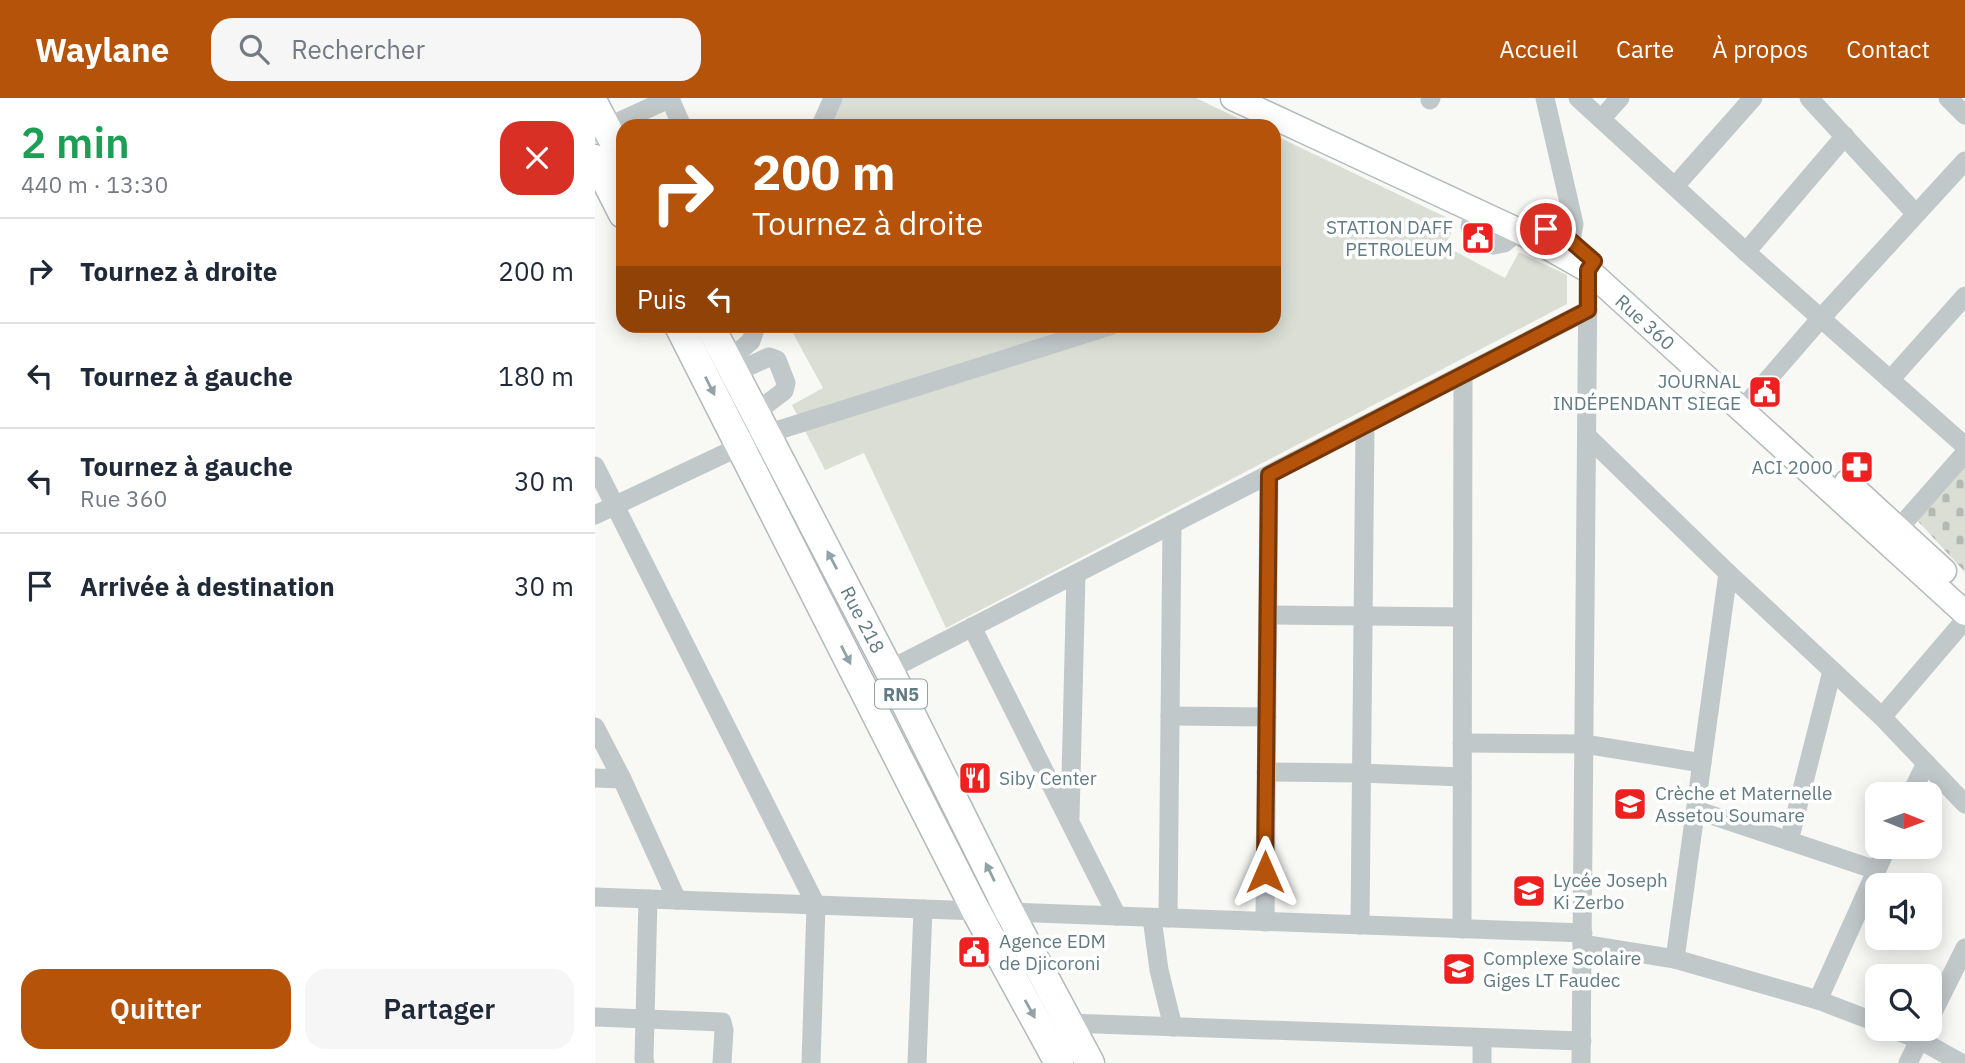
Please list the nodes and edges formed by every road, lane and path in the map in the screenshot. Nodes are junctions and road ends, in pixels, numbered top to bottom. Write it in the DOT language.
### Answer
graph roads {
  1 [pos="671,98"];
  2 [pos="833,98"];
  3 [pos="1233,98"];
  4 [pos="1269,98"];
  5 [pos="1545,98"];
  6 [pos="1578,98"];
  7 [pos="1620,98"];
  8 [pos="1753,98"];
  9 [pos="1809,98"];
  10 [pos="1948,98"];
  11 [pos="1965,115"];
  12 [pos="679,119"];
  13 [pos="824,119"];
  14 [pos="1278,119"];
  15 [pos="1601,119"];
  16 [pos="1281,120"];
  17 [pos="599,122"];
  18 [pos="1845,136"];
  19 [pos="616,148"];
  20 [pos="595,159"];
  21 [pos="1965,161"];
  22 [pos="1675,186"];
  23 [pos="616,200"];
  24 [pos="1474,210"];
  25 [pos="1916,214"];
  26 [pos="1519,231"];
  27 [pos="1473,235"];
  28 [pos="1571,241"];
  29 [pos="1494,245"];
  30 [pos="1746,252"];
  31 [pos="1591,265"];
  32 [pos="1965,296"];
  33 [pos="1588,310"];
  34 [pos="1821,318"];
  35 [pos="683,333"];
  36 [pos="714,333"];
  37 [pos="754,333"];
  38 [pos="1085,333"];
  39 [pos="731,367"];
  40 [pos="1462,375"];
  41 [pos="1889,380"];
  42 [pos="1751,399"];
  43 [pos="761,423"];
  44 [pos="1364,426"];
  45 [pos="1587,436"];
  46 [pos="740,446"];
  47 [pos="1965,446"];
  48 [pos="1965,453"];
  49 [pos="595,466"];
  50 [pos="1269,475"];
  51 [pos="615,506"];
  52 [pos="595,515"];
  53 [pos="1171,524"];
  54 [pos="1899,528"];
  55 [pos="1728,573"];
  56 [pos="1076,574"];
  57 [pos="1965,591"];
  58 [pos="1965,613"];
  59 [pos="1268,615"];
  60 [pos="1363,616"];
  61 [pos="1462,617"];
  62 [pos="1965,620"];
  63 [pos="972,627"];
  64 [pos="889,670"];
  65 [pos="1832,671"];
  66 [pos="1170,716"];
  67 [pos="1267,717"];
  68 [pos="1882,717"];
  69 [pos="595,727"];
  70 [pos="1462,743"];
  71 [pos="1584,744"];
  72 [pos="1702,763"];
  73 [pos="1926,763"];
  74 [pos="1266,772"];
  75 [pos="1361,773"];
  76 [pos="1462,777"];
  77 [pos="595,778"];
  78 [pos="622,779"];
  79 [pos="1917,782"];
  80 [pos="1965,804"];
  81 [pos="1696,810"];
  82 [pos="1070,821"];
  83 [pos="1789,841"];
  84 [pos="1881,859"];
  85 [pos="1876,870"];
  86 [pos="595,897"];
  87 [pos="648,900"];
  88 [pos="677,900"];
  89 [pos="816,905"];
  90 [pos="923,909"];
  91 [pos="976,911"];
  92 [pos="1010,912"];
  93 [pos="1117,916"];
  94 [pos="1160,918"];
  95 [pos="1265,922"];
  96 [pos="1360,925"];
  97 [pos="1462,929"];
  98 [pos="1582,938"];
  99 [pos="1965,948"];
  100 [pos="1675,959"];
  101 [pos="1942,994"];
  102 [pos="1818,1000"];
  103 [pos="595,1017"];
  104 [pos="1865,1018"];
  105 [pos="644,1019"];
  106 [pos="1068,1023"];
  107 [pos="1173,1027"];
  108 [pos="1482,1038"];
  109 [pos="1581,1041"];
  110 [pos="1919,1041"];
  111 [pos="1931,1041"];
  112 [pos="645,1063"];
  113 [pos="722,1063"];
  114 [pos="811,1063"];
  115 [pos="917,1063"];
  116 [pos="1059,1063"];
  117 [pos="1090,1063"];
  118 [pos="1482,1063"];
  119 [pos="1581,1063"];
  120 [pos="1908,1063"];
  121 [pos="1961,1063"];
  1 -- 12 [label="street"];
  1 -- 17 [label="street"];
  2 -- 13 [label="street"];
  3 -- 14 [label="main road, Rue 360"];
  4 -- 28 [label="main road, Rue 360"];
  5 -- 28 [label="street"];
  6 -- 15 [label="street"];
  7 -- 15 [label="street"];
  8 -- 22 [label="street"];
  9 -- 18 [label="street"];
  10 -- 11 [label="street"];
  15 -- 22 [label="street"];
  16 -- 24 [label="main road, Rue 360"];
  17 -- 19 [label="highway"];
  18 -- 25 [label="street"];
  18 -- 30 [label="street"];
  20 -- 23 [label="highway"];
  21 -- 25 [label="street"];
  22 -- 30 [label="street"];
  24 -- 26 [label="main road, Rue 360"];
  24 -- 27 [label="street"];
  25 -- 34 [label="street"];
  26 -- 29 [label="street"];
  26 -- 31 [label="main road, Rue 360"];
  28 -- 31 [label="main road, Rue 360"];
  30 -- 34 [label="street"];
  31 -- 33 [label="street"];
  31 -- 42 [label="main road, Rue 360"];
  31 -- 58 [label="main road, Rue 360"];
  32 -- 41 [label="street"];
  33 -- 40 [label="street"];
  33 -- 45 [label="street"];
  34 -- 41 [label="street"];
  34 -- 42 [label="street"];
  35 -- 46 [label="highway, Rue 218 / RN5, one-way"];
  36 -- 39 [label="highway, Rue 218 / RN5"];
  37 -- 39 [label="street"];
  38 -- 43 [label="street"];
  39 -- 43 [label="highway, Rue 218 / RN5"];
  39 -- 43 [label="street"];
  40 -- 44 [label="street"];
  40 -- 61 [label="street"];
  41 -- 47 [label="street"];
  42 -- 54 [label="main road, Rue 360"];
  43 -- 46 [label="street"];
  64 -- 43 [label="highway, Rue 218 / RN5, one-way"];
  44 -- 50 [label="street"];
  44 -- 60 [label="street"];
  45 -- 55 [label="street"];
  45 -- 71 [label="street"];
  46 -- 51 [label="street"];
  46 -- 91 [label="highway, Rue 218 / RN5, one-way"];
  48 -- 54 [label="street"];
  49 -- 51 [label="street"];
  50 -- 53 [label="street"];
  50 -- 59 [label="street"];
  51 -- 52 [label="street"];
  51 -- 89 [label="street"];
  53 -- 56 [label="street"];
  53 -- 66 [label="street"];
  54 -- 57 [label="main road, Rue 360"];
  55 -- 65 [label="street"];
  55 -- 72 [label="street"];
  56 -- 63 [label="street"];
  56 -- 82 [label="street"];
  59 -- 60 [label="street"];
  59 -- 67 [label="street"];
  60 -- 61 [label="street"];
  60 -- 75 [label="street"];
  61 -- 70 [label="street"];
  62 -- 68 [label="street"];
  63 -- 64 [label="street"];
  63 -- 82 [label="street"];
  92 -- 64 [label="highway, Rue 218 / RN5, one-way"];
  65 -- 68 [label="street"];
  65 -- 83 [label="street"];
  66 -- 67 [label="street"];
  66 -- 94 [label="street"];
  67 -- 74 [label="street"];
  68 -- 73 [label="street"];
  69 -- 78 [label="street"];
  70 -- 71 [label="street"];
  70 -- 76 [label="street"];
  71 -- 72 [label="street"];
  71 -- 98 [label="street"];
  72 -- 81 [label="street"];
  73 -- 79 [label="street"];
  73 -- 80 [label="street"];
  74 -- 75 [label="street"];
  74 -- 95 [label="street"];
  75 -- 76 [label="street"];
  75 -- 96 [label="street"];
  76 -- 97 [label="street"];
  77 -- 78 [label="street"];
  78 -- 88 [label="street"];
  81 -- 83 [label="street"];
  81 -- 100 [label="street"];
  82 -- 93 [label="street"];
  83 -- 85 [label="street"];
  84 -- 85 [label="street"];
  85 -- 102 [label="street"];
  86 -- 87 [label="street"];
  87 -- 88 [label="street"];
  87 -- 105 [label="street"];
  88 -- 89 [label="street"];
  89 -- 90 [label="street"];
  89 -- 114 [label="street"];
  90 -- 91 [label="street"];
  90 -- 115 [label="street"];
  91 -- 92 [label="street"];
  91 -- 116 [label="highway, Rue 218 / RN5, one-way"];
  92 -- 93 [label="street"];
  92 -- 106 [label="highway, Rue 218 / RN5"];
  93 -- 94 [label="street"];
  94 -- 95 [label="street"];
  94 -- 107 [label="street"];
  95 -- 96 [label="street"];
  96 -- 97 [label="street"];
  97 -- 98 [label="street"];
  98 -- 100 [label="street"];
  98 -- 109 [label="street"];
  99 -- 101 [label="street"];
  100 -- 102 [label="street"];
  102 -- 104 [label="street"];
  103 -- 105 [label="street"];
  105 -- 112 [label="street"];
  105 -- 113 [label="street"];
  106 -- 107 [label="street"];
  106 -- 117 [label="highway, Rue 218 / RN5"];
  107 -- 108 [label="street"];
  108 -- 109 [label="street"];
  108 -- 118 [label="street"];
  109 -- 119 [label="street"];
  110 -- 120 [label="street"];
  111 -- 121 [label="street"];
}
